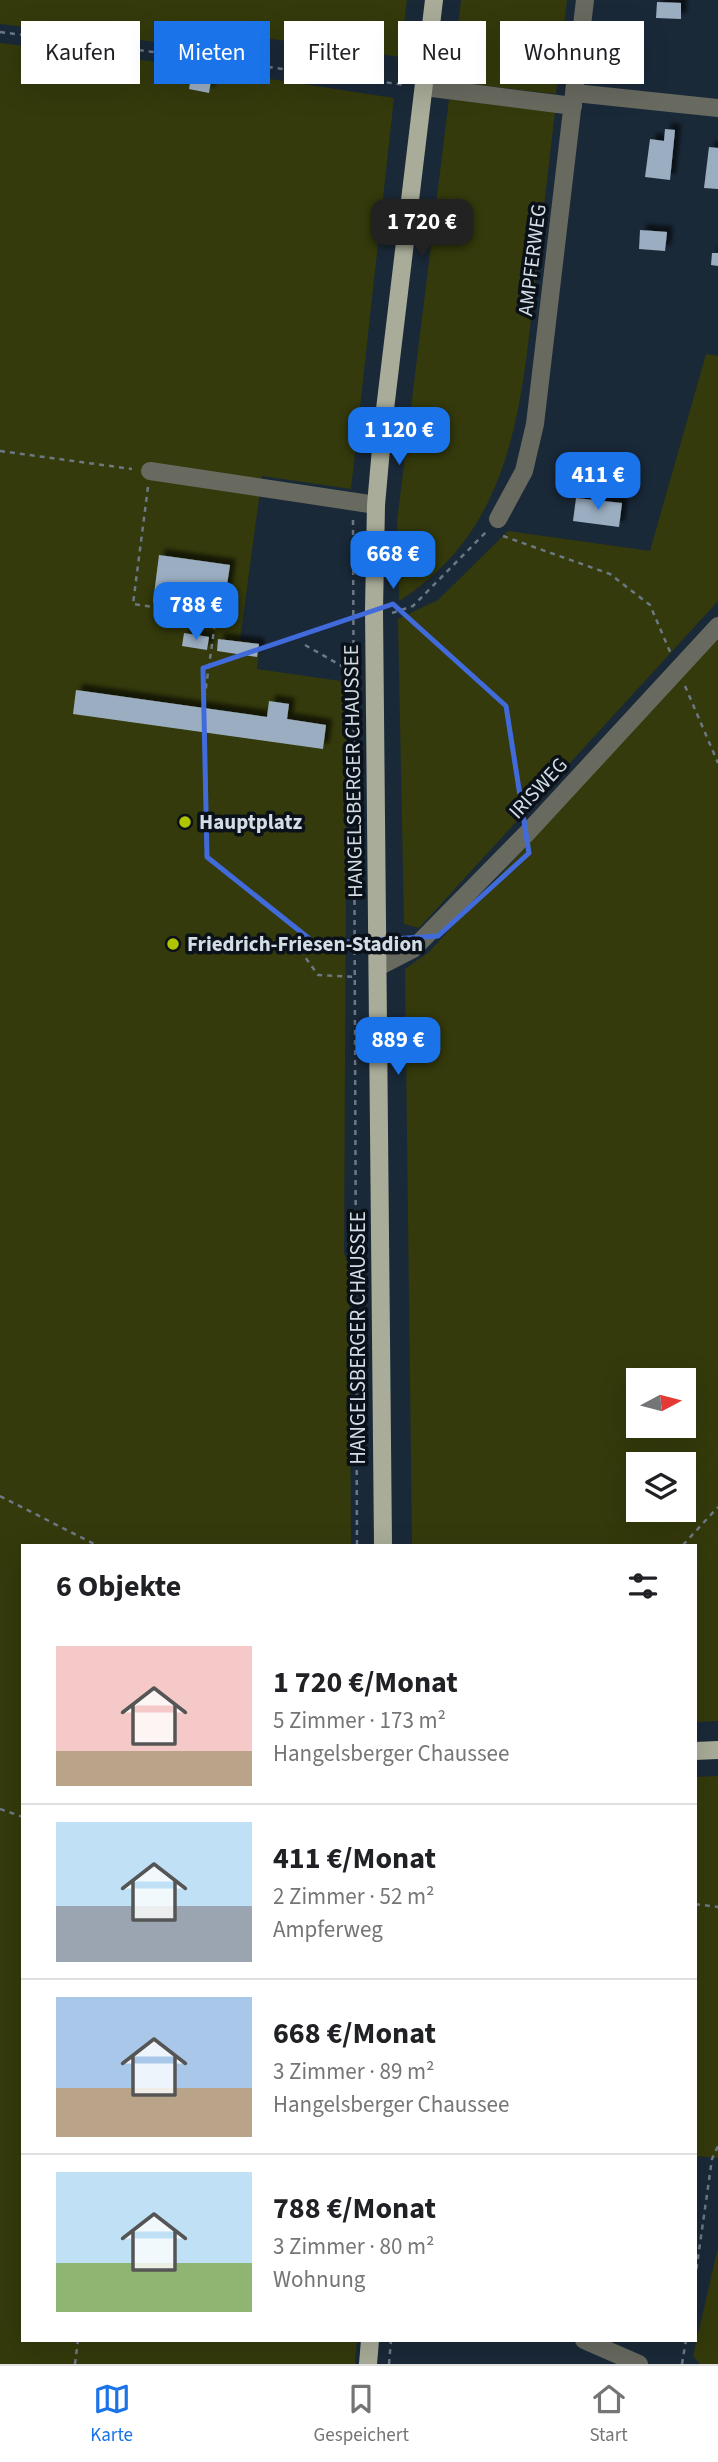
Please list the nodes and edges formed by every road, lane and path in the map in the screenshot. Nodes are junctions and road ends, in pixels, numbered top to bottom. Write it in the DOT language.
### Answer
graph roads {
  1 [pos="434,0"];
  2 [pos="585,0"];
  3 [pos="0,32"];
  4 [pos="424,87"];
  5 [pos="574,100"];
  6 [pos="718,108"];
  7 [pos="0,451"];
  8 [pos="150,471"];
  9 [pos="352,502"];
  10 [pos="376,505"];
  11 [pos="498,527"];
  12 [pos="355,618"];
  13 [pos="374,618"];
  14 [pos="718,626"];
  15 [pos="306,645"];
  16 [pos="678,671"];
  17 [pos="354,674"];
  18 [pos="203,708"];
  19 [pos="718,763"];
  20 [pos="300,950"];
  21 [pos="378,967"];
  22 [pos="355,978"];
  23 [pos="0,1496"];
  24 [pos="718,1507"];
  25 [pos="94,1544"];
  26 [pos="358,1544"];
  27 [pos="383,1544"];
  28 [pos="684,1544"];
  29 [pos="697,1751"];
  30 [pos="718,1751"];
  31 [pos="0,1809"];
  32 [pos="21,1816"];
  33 [pos="697,1904"];
  34 [pos="718,1907"];
  35 [pos="718,2146"];
  36 [pos="697,2265"];
  37 [pos="78,2342"];
  38 [pos="370,2342"];
  39 [pos="391,2342"];
  40 [pos="589,2342"];
  41 [pos="686,2342"];
  42 [pos="75,2364"];
  43 [pos="368,2364"];
  44 [pos="389,2364"];
  45 [pos="639,2364"];
  46 [pos="682,2364"];
  1 -- 4 [label="main road, HANGELSBERGER CHAUSSEE"];
  2 -- 5 [label="street, AMPFERWEG"];
  3 -- 4 [label="path"];
  4 -- 5 [label="street"];
  4 -- 10 [label="main road, HANGELSBERGER CHAUSSEE"];
  5 -- 6 [label="street"];
  5 -- 11 [label="street, AMPFERWEG"];
  7 -- 8 [label="path"];
  8 -- 9 [label="street"];
  8 -- 18 [label="path"];
  9 -- 10 [label="street"];
  9 -- 12 [label="path"];
  10 -- 13 [label="main road, HANGELSBERGER CHAUSSEE"];
  11 -- 13 [label="path"];
  11 -- 16 [label="path"];
  12 -- 13 [label="path"];
  12 -- 17 [label="path"];
  13 -- 21 [label="main road, HANGELSBERGER CHAUSSEE"];
  14 -- 16 [label="street, IRISWEG"];
  15 -- 17 [label="path"];
  16 -- 19 [label="path"];
  16 -- 21 [label="street, IRISWEG"];
  17 -- 22 [label="path"];
  20 -- 22 [label="path"];
  21 -- 22 [label="path"];
  21 -- 27 [label="main road, HANGELSBERGER CHAUSSEE"];
  22 -- 26 [label="path"];
  23 -- 25 [label="path"];
  24 -- 28 [label="path"];
  29 -- 30 [label="main road"];
  31 -- 32 [label="path"];
  33 -- 34 [label="path"];
  35 -- 36 [label="path"];
  37 -- 42 [label="path"];
  38 -- 43 [label="main road"];
  39 -- 44 [label="path"];
  40 -- 45 [label="street"];
  41 -- 46 [label="path"];
}
